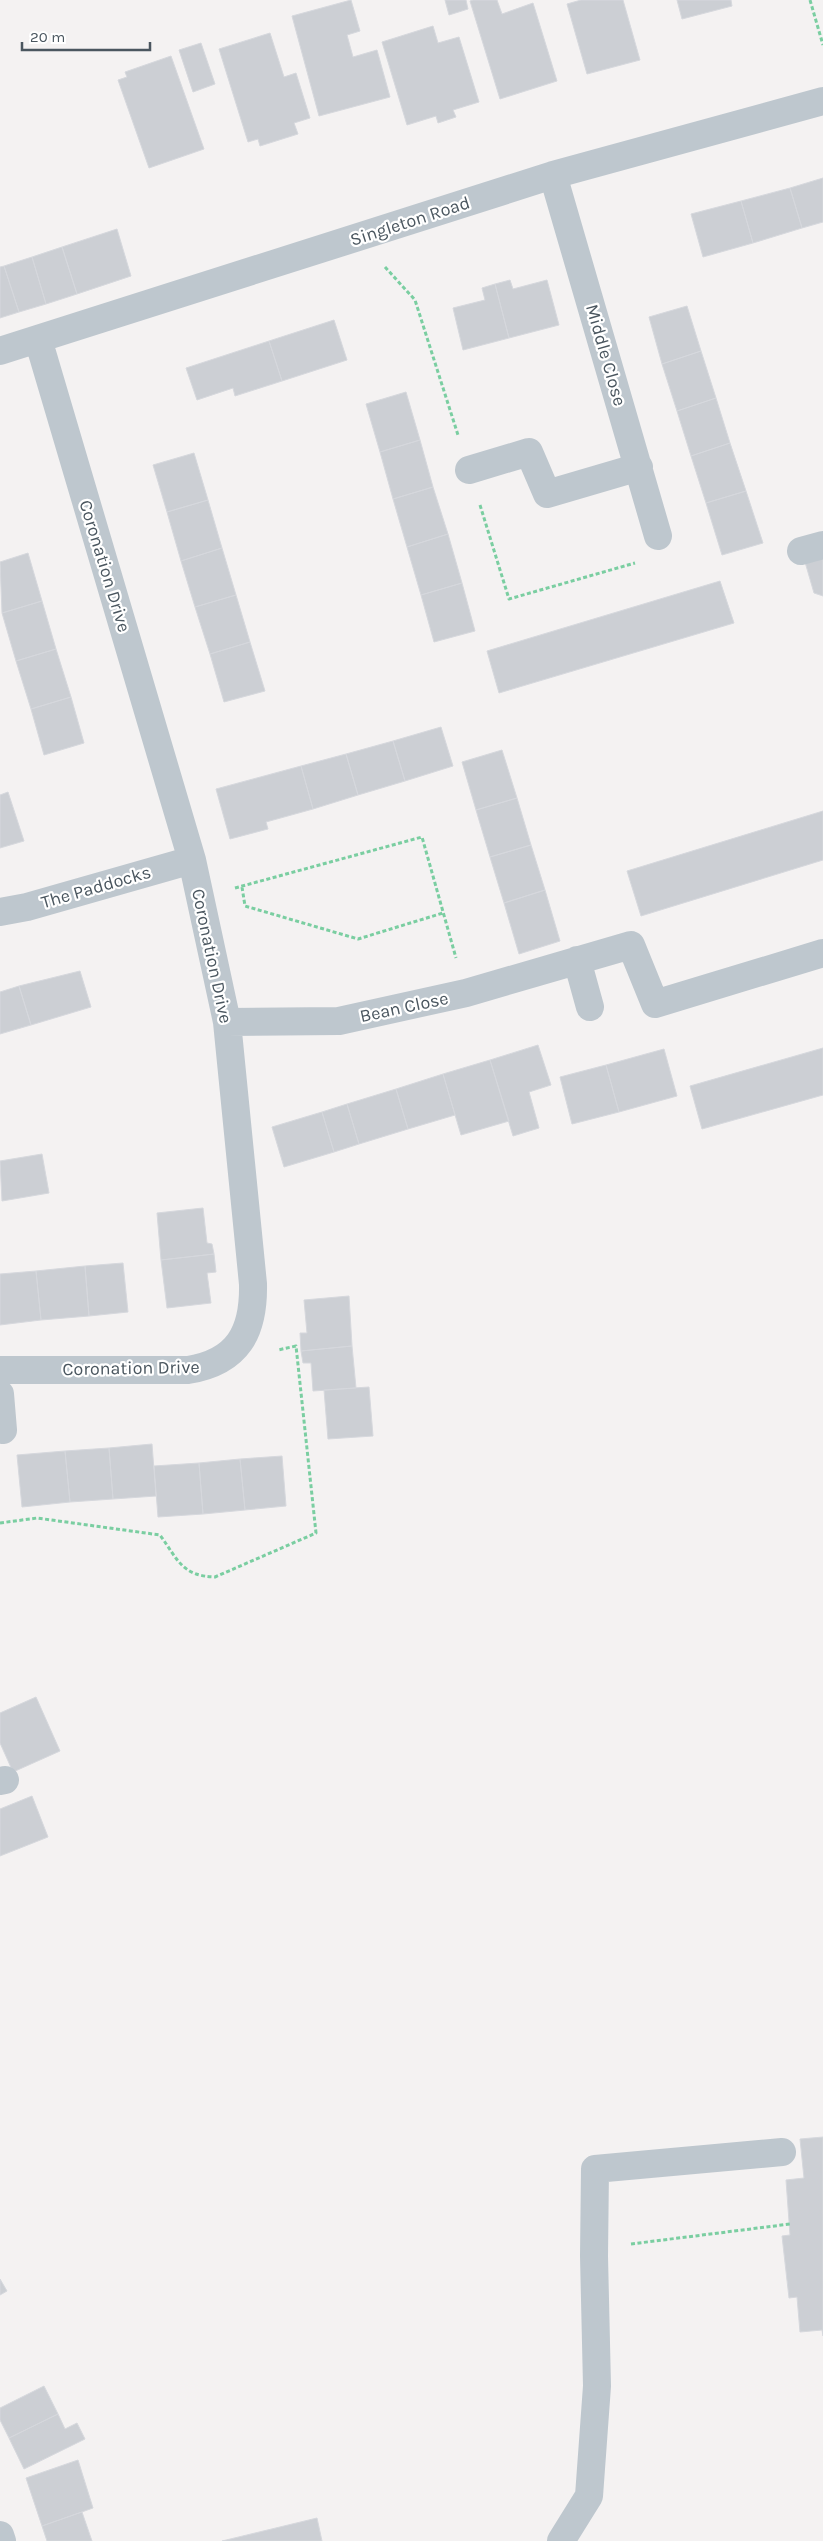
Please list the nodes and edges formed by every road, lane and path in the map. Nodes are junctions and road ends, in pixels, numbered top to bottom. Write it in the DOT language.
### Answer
graph roads {
  1 [pos="810,0"];
  2 [pos="823,45"];
  3 [pos="823,101"];
  4 [pos="553,175"];
  5 [pos="38,340"];
  6 [pos="0,351"];
  7 [pos="639,467"];
  8 [pos="469,470"];
  9 [pos="658,536"];
  10 [pos="192,860"];
  11 [pos="242,887"];
  12 [pos="200,898"];
  13 [pos="0,912"];
  14 [pos="443,913"];
  15 [pos="823,953"];
  16 [pos="577,960"];
  17 [pos="466,994"];
  18 [pos="590,1008"];
  19 [pos="227,1022"];
  20 [pos="222,1359"];
  21 [pos="0,1370"];
  22 [pos="0,1394"];
  23 [pos="3,1430"];
  24 [pos="0,1523"];
  25 [pos="782,2152"];
  26 [pos="790,2224"];
  27 [pos="594,2249"];
  28 [pos="0,2535"];
  29 [pos="2,2541"];
  30 [pos="561,2541"];
  1 -- 2 [label="path"];
  3 -- 4 [label="street, Singleton Road"];
  4 -- 5 [label="street, Singleton Road"];
  4 -- 7 [label="street, Middle Close"];
  5 -- 6 [label="street, Singleton Road"];
  5 -- 10 [label="street, Coronation Drive"];
  7 -- 8 [label="street"];
  7 -- 9 [label="street, Middle Close"];
  10 -- 12 [label="street, Coronation Drive"];
  10 -- 13 [label="street, The Paddocks"];
  11 -- 12 [label="path"];
  11 -- 14 [label="path"];
  11 -- 14 [label="path"];
  12 -- 19 [label="street, Coronation Drive"];
  14 -- 17 [label="path"];
  15 -- 16 [label="street, Bean Close"];
  16 -- 17 [label="street, Bean Close"];
  16 -- 18 [label="street"];
  17 -- 19 [label="street, Bean Close"];
  19 -- 20 [label="street, Coronation Drive"];
  20 -- 21 [label="street, Coronation Drive"];
  20 -- 24 [label="path"];
  22 -- 23 [label="street"];
  25 -- 27 [label="street"];
  26 -- 27 [label="path"];
  27 -- 30 [label="street"];
  28 -- 29 [label="street"];
}
